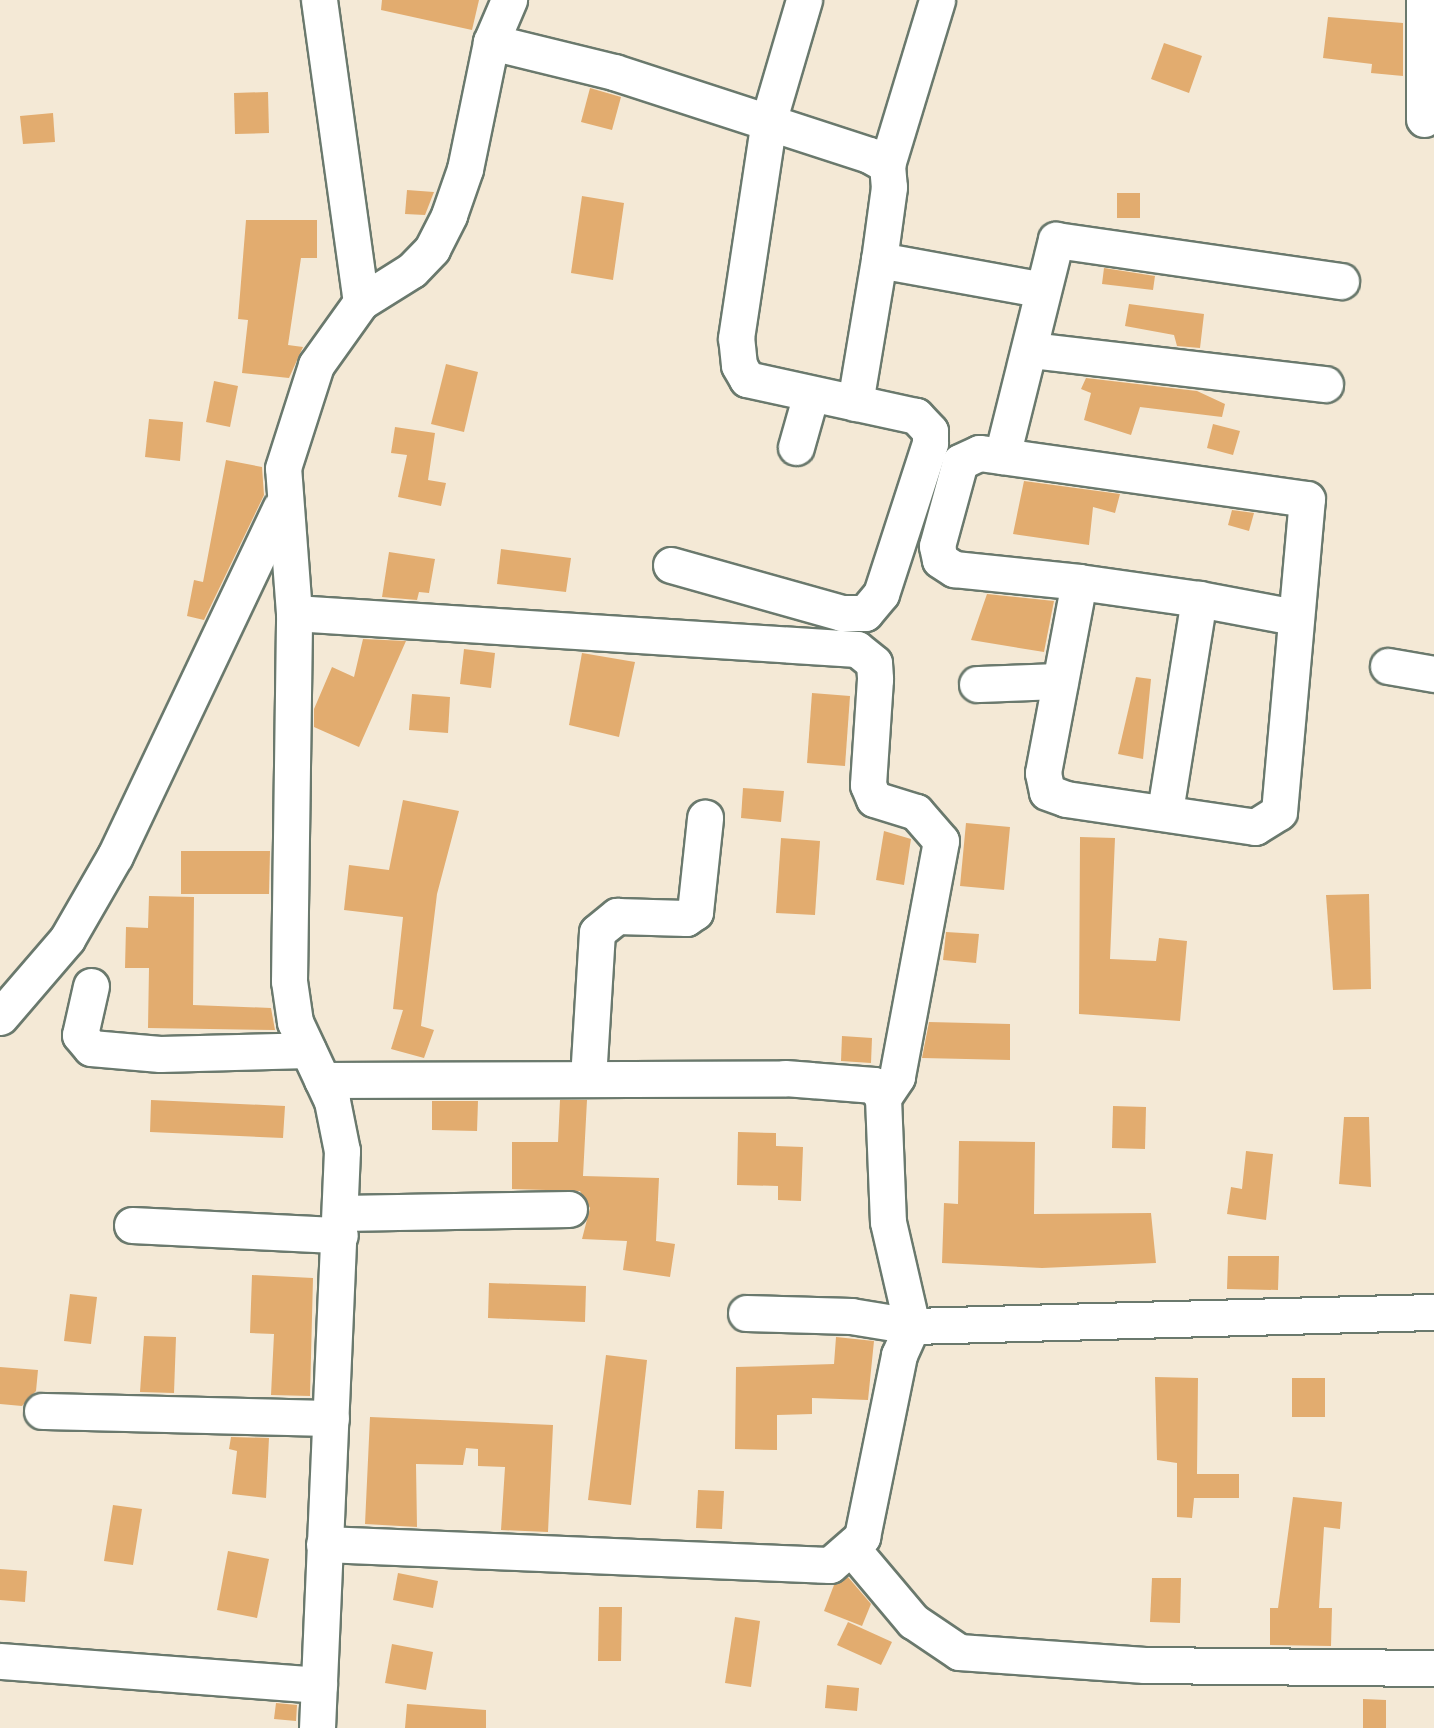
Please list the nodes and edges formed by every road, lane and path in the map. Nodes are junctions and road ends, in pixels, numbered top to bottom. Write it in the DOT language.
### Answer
graph roads {
  1 [pos="318,0"];
  2 [pos="509,0"];
  3 [pos="804,0"];
  4 [pos="937,0"];
  5 [pos="1424,0"];
  6 [pos="491,42"];
  7 [pos="769,120"];
  8 [pos="1424,120"];
  9 [pos="887,165"];
  10 [pos="879,260"];
  11 [pos="1340,282"];
  12 [pos="1039,289"];
  13 [pos="361,302"];
  14 [pos="1030,350"];
  15 [pos="1325,384"];
  16 [pos="811,394"];
  17 [pos="855,402"];
  18 [pos="796,447"];
  19 [pos="1002,456"];
  20 [pos="282,504"];
  21 [pos="671,565"];
  22 [pos="1080,582"];
  23 [pos="1199,598"];
  24 [pos="294,612"];
  25 [pos="1294,617"];
  26 [pos="1388,666"];
  27 [pos="1434,674"];
  28 [pos="1060,681"];
  29 [pos="978,684"];
  30 [pos="1164,810"];
  31 [pos="705,818"];
  32 [pos="91,986"];
  33 [pos="0,1017"];
  34 [pos="315,1065"];
  35 [pos="588,1079"];
  36 [pos="883,1098"];
  37 [pos="569,1210"];
  38 [pos="341,1224"];
  39 [pos="132,1225"];
  40 [pos="1434,1312"];
  41 [pos="746,1313"];
  42 [pos="912,1326"];
  43 [pos="42,1411"];
  44 [pos="330,1418"];
  45 [pos="324,1544"];
  46 [pos="854,1550"];
  47 [pos="0,1660"];
  48 [pos="1434,1668"];
  49 [pos="318,1685"];
  50 [pos="317,1728"];
  1 -- 13 [label="street"];
  2 -- 6 [label="street"];
  3 -- 7 [label="street"];
  4 -- 9 [label="street"];
  5 -- 8 [label="street"];
  6 -- 7 [label="street"];
  6 -- 13 [label="street"];
  7 -- 9 [label="street"];
  7 -- 16 [label="street"];
  9 -- 10 [label="street"];
  10 -- 12 [label="street"];
  10 -- 17 [label="street"];
  11 -- 12 [label="street"];
  12 -- 14 [label="street"];
  13 -- 20 [label="street"];
  14 -- 15 [label="street"];
  14 -- 19 [label="street"];
  16 -- 17 [label="street"];
  16 -- 18 [label="street"];
  17 -- 21 [label="street"];
  19 -- 22 [label="street"];
  19 -- 25 [label="street"];
  20 -- 24 [label="street"];
  20 -- 33 [label="street"];
  22 -- 23 [label="street"];
  22 -- 28 [label="street"];
  23 -- 25 [label="street"];
  23 -- 30 [label="street"];
  24 -- 34 [label="street"];
  24 -- 36 [label="street"];
  25 -- 30 [label="street"];
  26 -- 27 [label="street"];
  28 -- 29 [label="street"];
  28 -- 30 [label="street"];
  31 -- 35 [label="street"];
  32 -- 34 [label="street"];
  34 -- 35 [label="street"];
  34 -- 38 [label="street"];
  35 -- 36 [label="street"];
  36 -- 42 [label="street"];
  37 -- 38 [label="street"];
  38 -- 39 [label="street"];
  38 -- 44 [label="street"];
  40 -- 42 [label="street"];
  41 -- 42 [label="street"];
  42 -- 46 [label="street"];
  43 -- 44 [label="street"];
  44 -- 45 [label="street"];
  45 -- 46 [label="street"];
  45 -- 49 [label="street"];
  46 -- 48 [label="street"];
  47 -- 49 [label="street"];
  49 -- 50 [label="street"];
}
